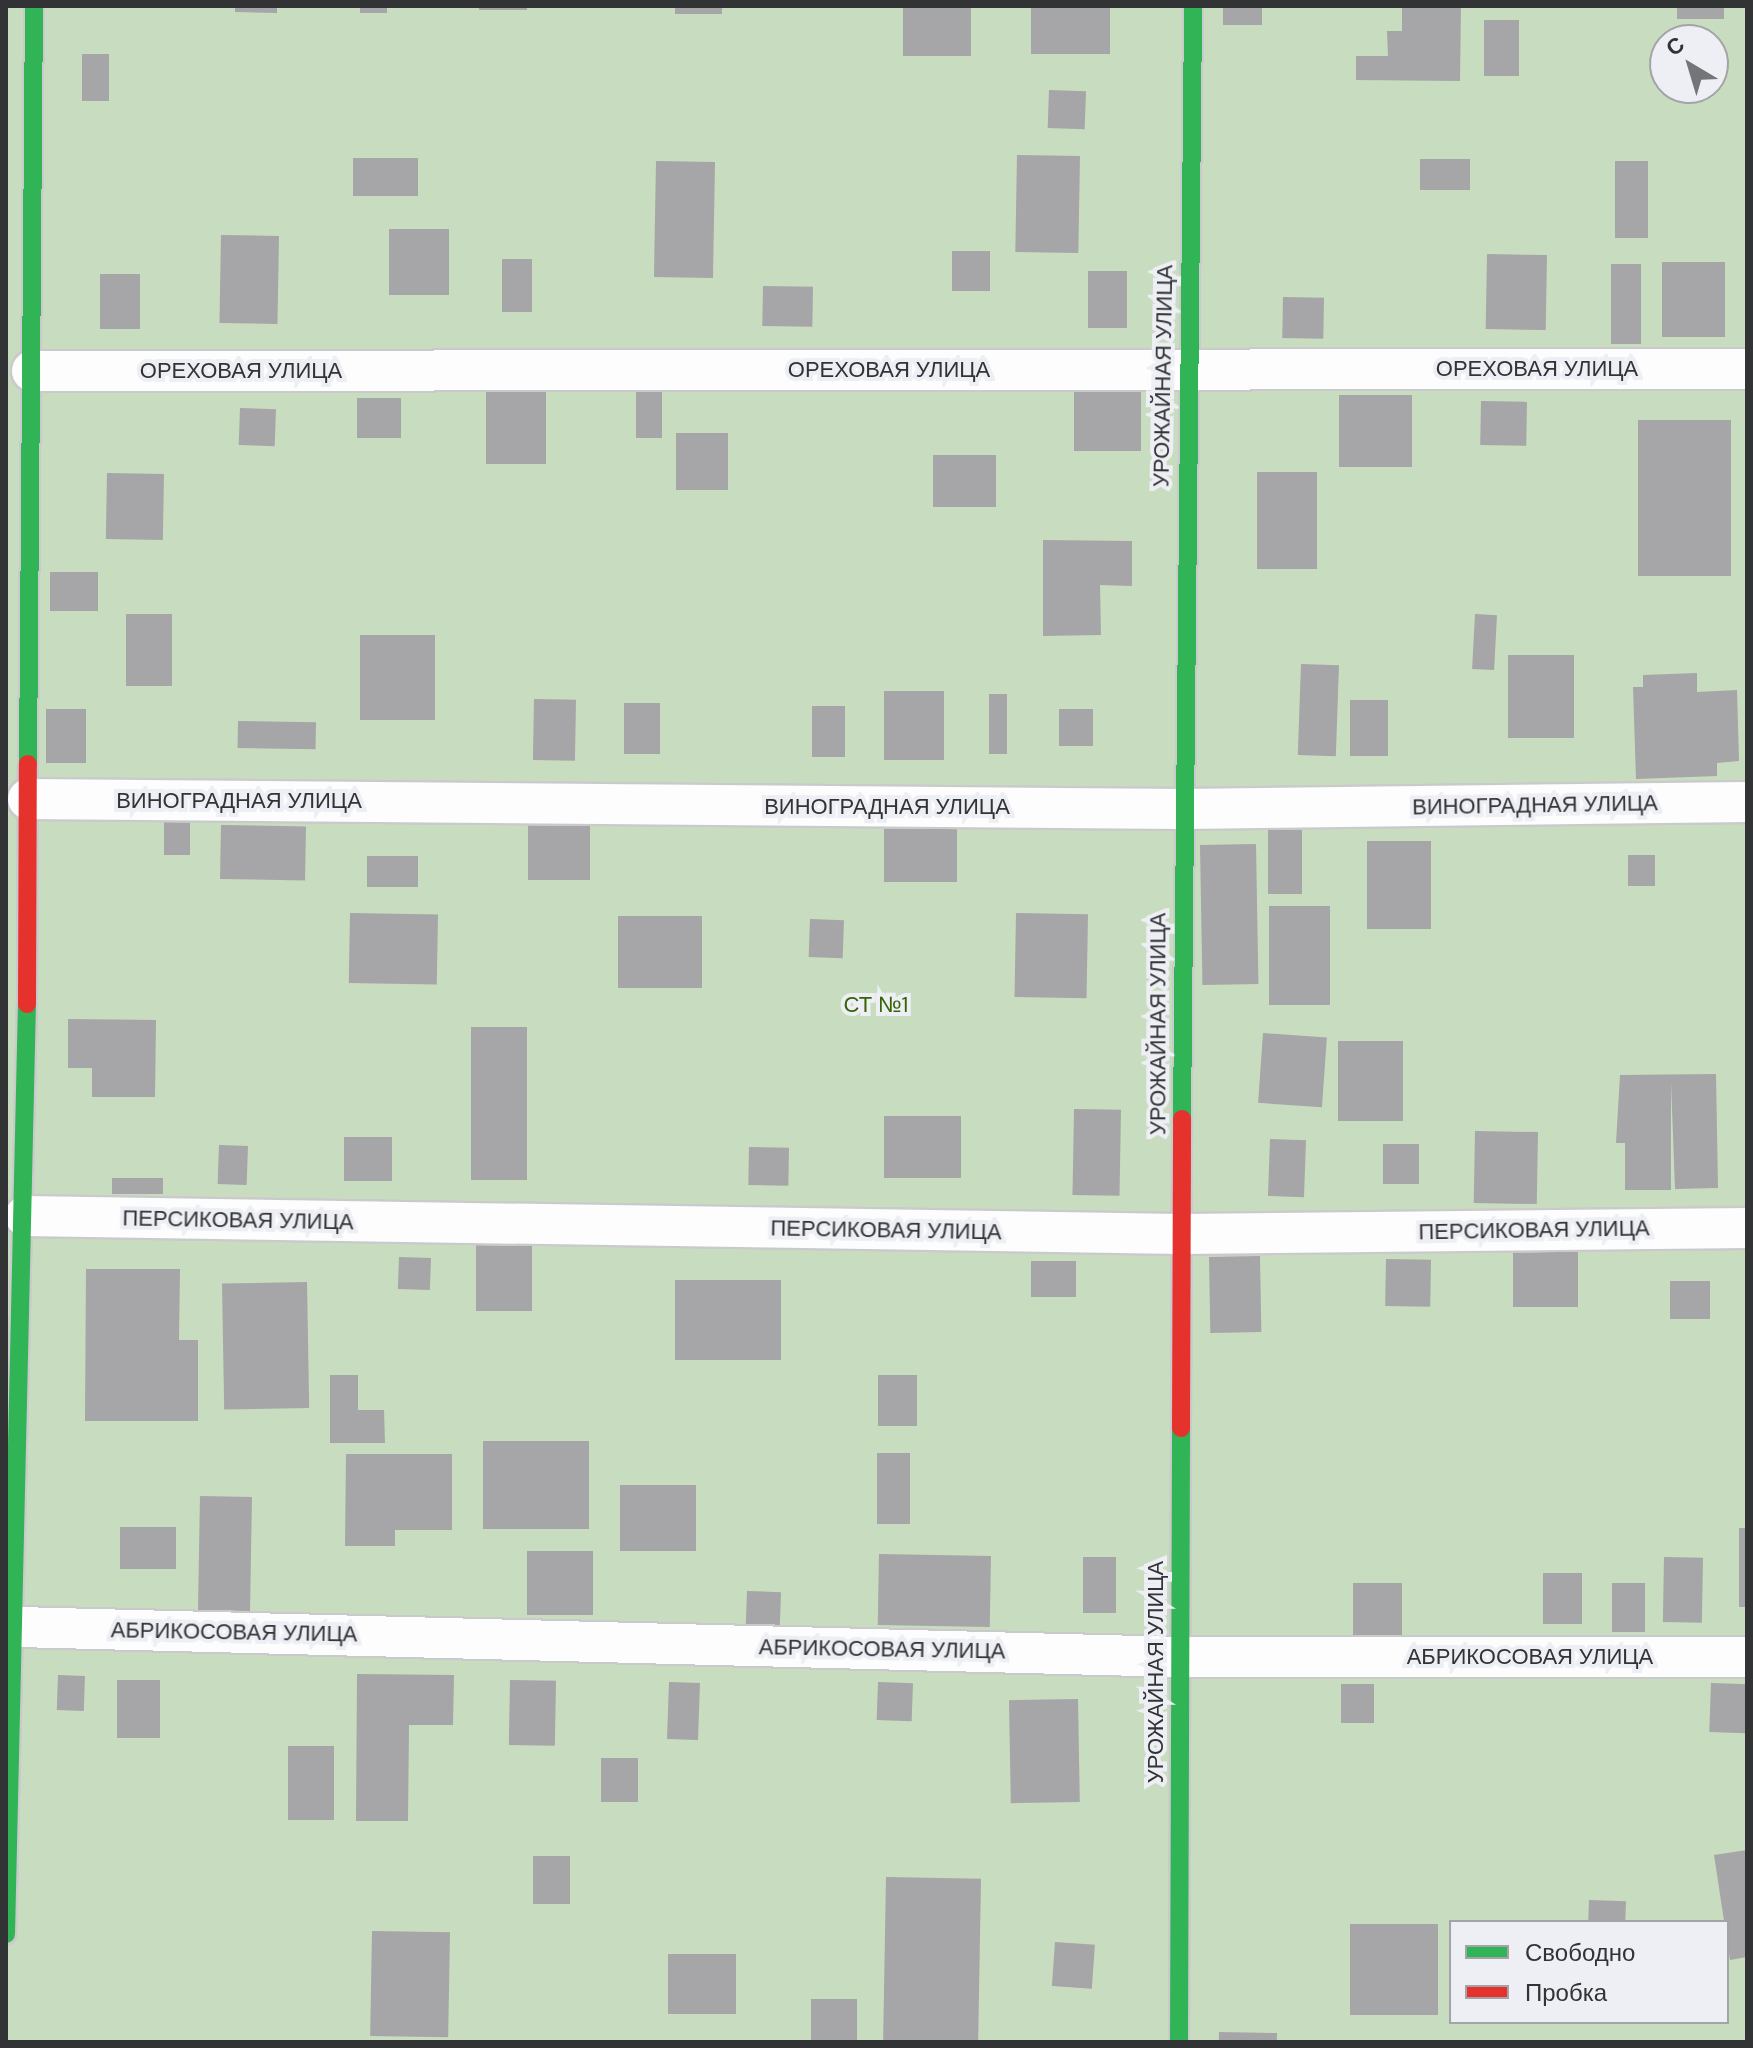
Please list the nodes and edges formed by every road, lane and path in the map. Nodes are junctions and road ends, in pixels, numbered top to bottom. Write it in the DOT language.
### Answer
graph roads {
  1 [pos="34,6"];
  2 [pos="1193,6"];
  3 [pos="19,305"];
  4 [pos="1747,369"];
  5 [pos="1187,370"];
  6 [pos="32,371"];
  7 [pos="28,799"];
  8 [pos="1747,802"];
  9 [pos="1183,809"];
  10 [pos="15,850"];
  11 [pos="25,1216"];
  12 [pos="1747,1228"];
  13 [pos="1181,1234"];
  14 [pos="15,1292"];
  15 [pos="18,1627"];
  16 [pos="1179,1657"];
  17 [pos="1747,1657"];
  18 [pos="10,1738"];
  19 [pos="6,1934"];
  20 [pos="1179,2042"];
  1 -- 3 [label="street"];
  2 -- 5 [label="street, УРОЖАЙНАЯ УЛИЦА"];
  3 -- 6 [label="street"];
  4 -- 5 [label="street, ОРЕХОВАЯ УЛИЦА"];
  5 -- 6 [label="street, ОРЕХОВАЯ УЛИЦА"];
  5 -- 9 [label="street, УРОЖАЙНАЯ УЛИЦА"];
  6 -- 7 [label="street"];
  7 -- 9 [label="street, ВИНОГРАДНАЯ УЛИЦА"];
  7 -- 10 [label="street"];
  8 -- 9 [label="street, ВИНОГРАДНАЯ УЛИЦА"];
  9 -- 13 [label="street, УРОЖАЙНАЯ УЛИЦА"];
  10 -- 11 [label="street"];
  11 -- 13 [label="street, ПЕРСИКОВАЯ УЛИЦА"];
  11 -- 14 [label="street"];
  12 -- 13 [label="street, ПЕРСИКОВАЯ УЛИЦА"];
  13 -- 16 [label="street, УРОЖАЙНАЯ УЛИЦА"];
  14 -- 15 [label="street"];
  15 -- 16 [label="street, АБРИКОСОВАЯ УЛИЦА"];
  15 -- 18 [label="street"];
  16 -- 17 [label="street, АБРИКОСОВАЯ УЛИЦА"];
  16 -- 20 [label="street, УРОЖАЙНАЯ УЛИЦА"];
  18 -- 19 [label="street"];
}
